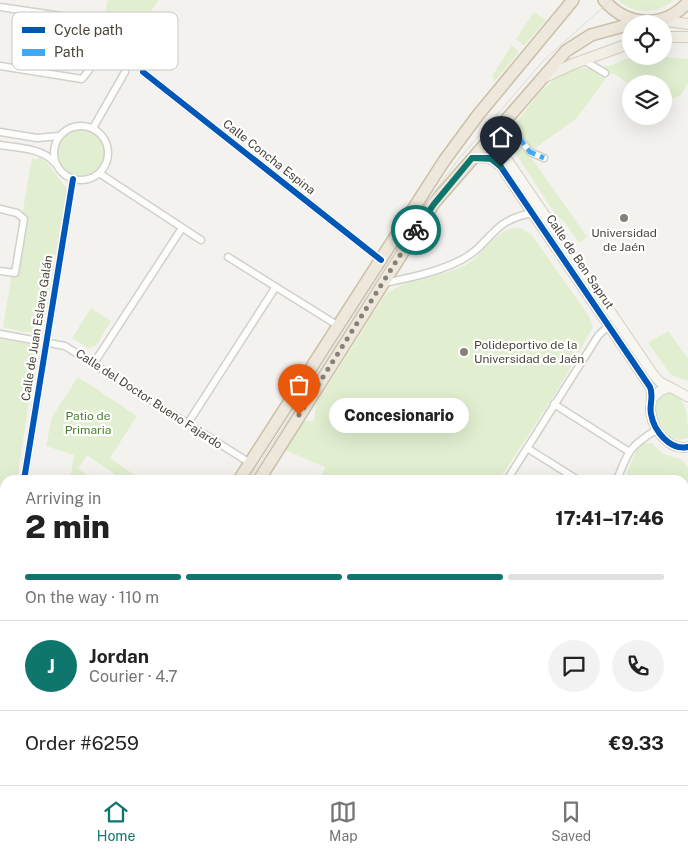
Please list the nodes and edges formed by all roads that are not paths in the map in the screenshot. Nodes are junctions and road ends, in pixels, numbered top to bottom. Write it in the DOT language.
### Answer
graph roads {
  1 [pos="572,0"];
  2 [pos="604,0"];
  3 [pos="688,2"];
  4 [pos="0,7"];
  5 [pos="34,12"];
  6 [pos="671,15"];
  7 [pos="622,16"];
  8 [pos="672,22"];
  9 [pos="688,24"];
  10 [pos="622,27"];
  11 [pos="672,37"];
  12 [pos="688,37"];
  13 [pos="622,45"];
  14 [pos="601,53"];
  15 [pos="583,60"];
  16 [pos="25,70"];
  17 [pos="89,70"];
  18 [pos="125,72"];
  19 [pos="143,72"];
  20 [pos="538,81"];
  21 [pos="509,125"];
  22 [pos="94,128"];
  23 [pos="0,132"];
  24 [pos="494,132"];
  25 [pos="59,136"];
  26 [pos="0,145"];
  27 [pos="472,158"];
  28 [pos="544,158"];
  29 [pos="56,164"];
  30 [pos="99,174"];
  31 [pos="73,179"];
  32 [pos="0,210"];
  33 [pos="533,213"];
  34 [pos="182,228"];
  35 [pos="201,240"];
  36 [pos="228,257"];
  37 [pos="381,260"];
  38 [pos="0,271"];
  39 [pos="382,283"];
  40 [pos="275,288"];
  41 [pos="337,325"];
  42 [pos="609,325"];
  43 [pos="0,334"];
  44 [pos="46,342"];
  45 [pos="94,364"];
  46 [pos="670,387"];
  47 [pos="688,397"];
  48 [pos="651,400"];
  49 [pos="554,404"];
  50 [pos="188,423"];
  51 [pos="656,430"];
  52 [pos="688,447"];
  53 [pos="527,448"];
  54 [pos="628,451"];
  55 [pos="250,463"];
  56 [pos="25,475"];
  57 [pos="242,475"];
  58 [pos="262,475"];
  59 [pos="510,475"];
  60 [pos="570,475"];
  61 [pos="619,475"];
  1 -- 37 [label="highway"];
  2 -- 7 [label="highway"];
  3 -- 6 [label="highway"];
  4 -- 5 [label="street"];
  8 -- 9 [label="main road"];
  10 -- 20 [label="highway"];
  11 -- 12 [label="main road"];
  13 -- 14 [label="main road"];
  14 -- 15 [label="main road"];
  14 -- 15 [label="street"];
  15 -- 20 [label="main road"];
  16 -- 17 [label="street"];
  18 -- 22 [label="street"];
  19 -- 37 [label="street, Calle Concha Espina"];
  20 -- 24 [label="highway"];
  21 -- 28 [label="street"];
  22 -- 25 [label="street"];
  22 -- 30 [label="street"];
  23 -- 25 [label="street"];
  24 -- 27 [label="highway"];
  24 -- 46 [label="street, Calle de Ben Saprut"];
  25 -- 29 [label="street"];
  26 -- 29 [label="street"];
  27 -- 33 [label="street, Calle de Ben Saprut"];
  27 -- 39 [label="highway"];
  29 -- 31 [label="street"];
  30 -- 31 [label="street"];
  30 -- 34 [label="street"];
  31 -- 44 [label="street, Calle de Juan Eslava Galán"];
  32 -- 38 [label="street"];
  33 -- 39 [label="street, Calle de Ben Saprut"];
  33 -- 42 [label="street, Calle de Ben Saprut"];
  34 -- 35 [label="street"];
  34 -- 45 [label="street"];
  36 -- 40 [label="street"];
  37 -- 41 [label="highway"];
  39 -- 58 [label="highway"];
  40 -- 41 [label="street"];
  40 -- 50 [label="street"];
  41 -- 55 [label="highway"];
  42 -- 48 [label="street, Calle de Ben Saprut"];
  42 -- 49 [label="street"];
  43 -- 44 [label="street, Calle del Doctor Bueno Fajardo"];
  44 -- 45 [label="street, Calle del Doctor Bueno Fajardo"];
  44 -- 56 [label="street, Calle de Juan Eslava Galán"];
  45 -- 50 [label="street, Calle del Doctor Bueno Fajardo"];
  46 -- 47 [label="street, Calle de Ben Saprut"];
  46 -- 48 [label="street"];
  48 -- 51 [label="street, Calle de Ben Saprut"];
  49 -- 53 [label="street"];
  49 -- 54 [label="street"];
  50 -- 55 [label="street, Calle del Doctor Bueno Fajardo"];
  51 -- 52 [label="street"];
  51 -- 54 [label="street"];
  53 -- 59 [label="street"];
  53 -- 60 [label="street"];
  54 -- 61 [label="street"];
  55 -- 57 [label="highway"];
}
